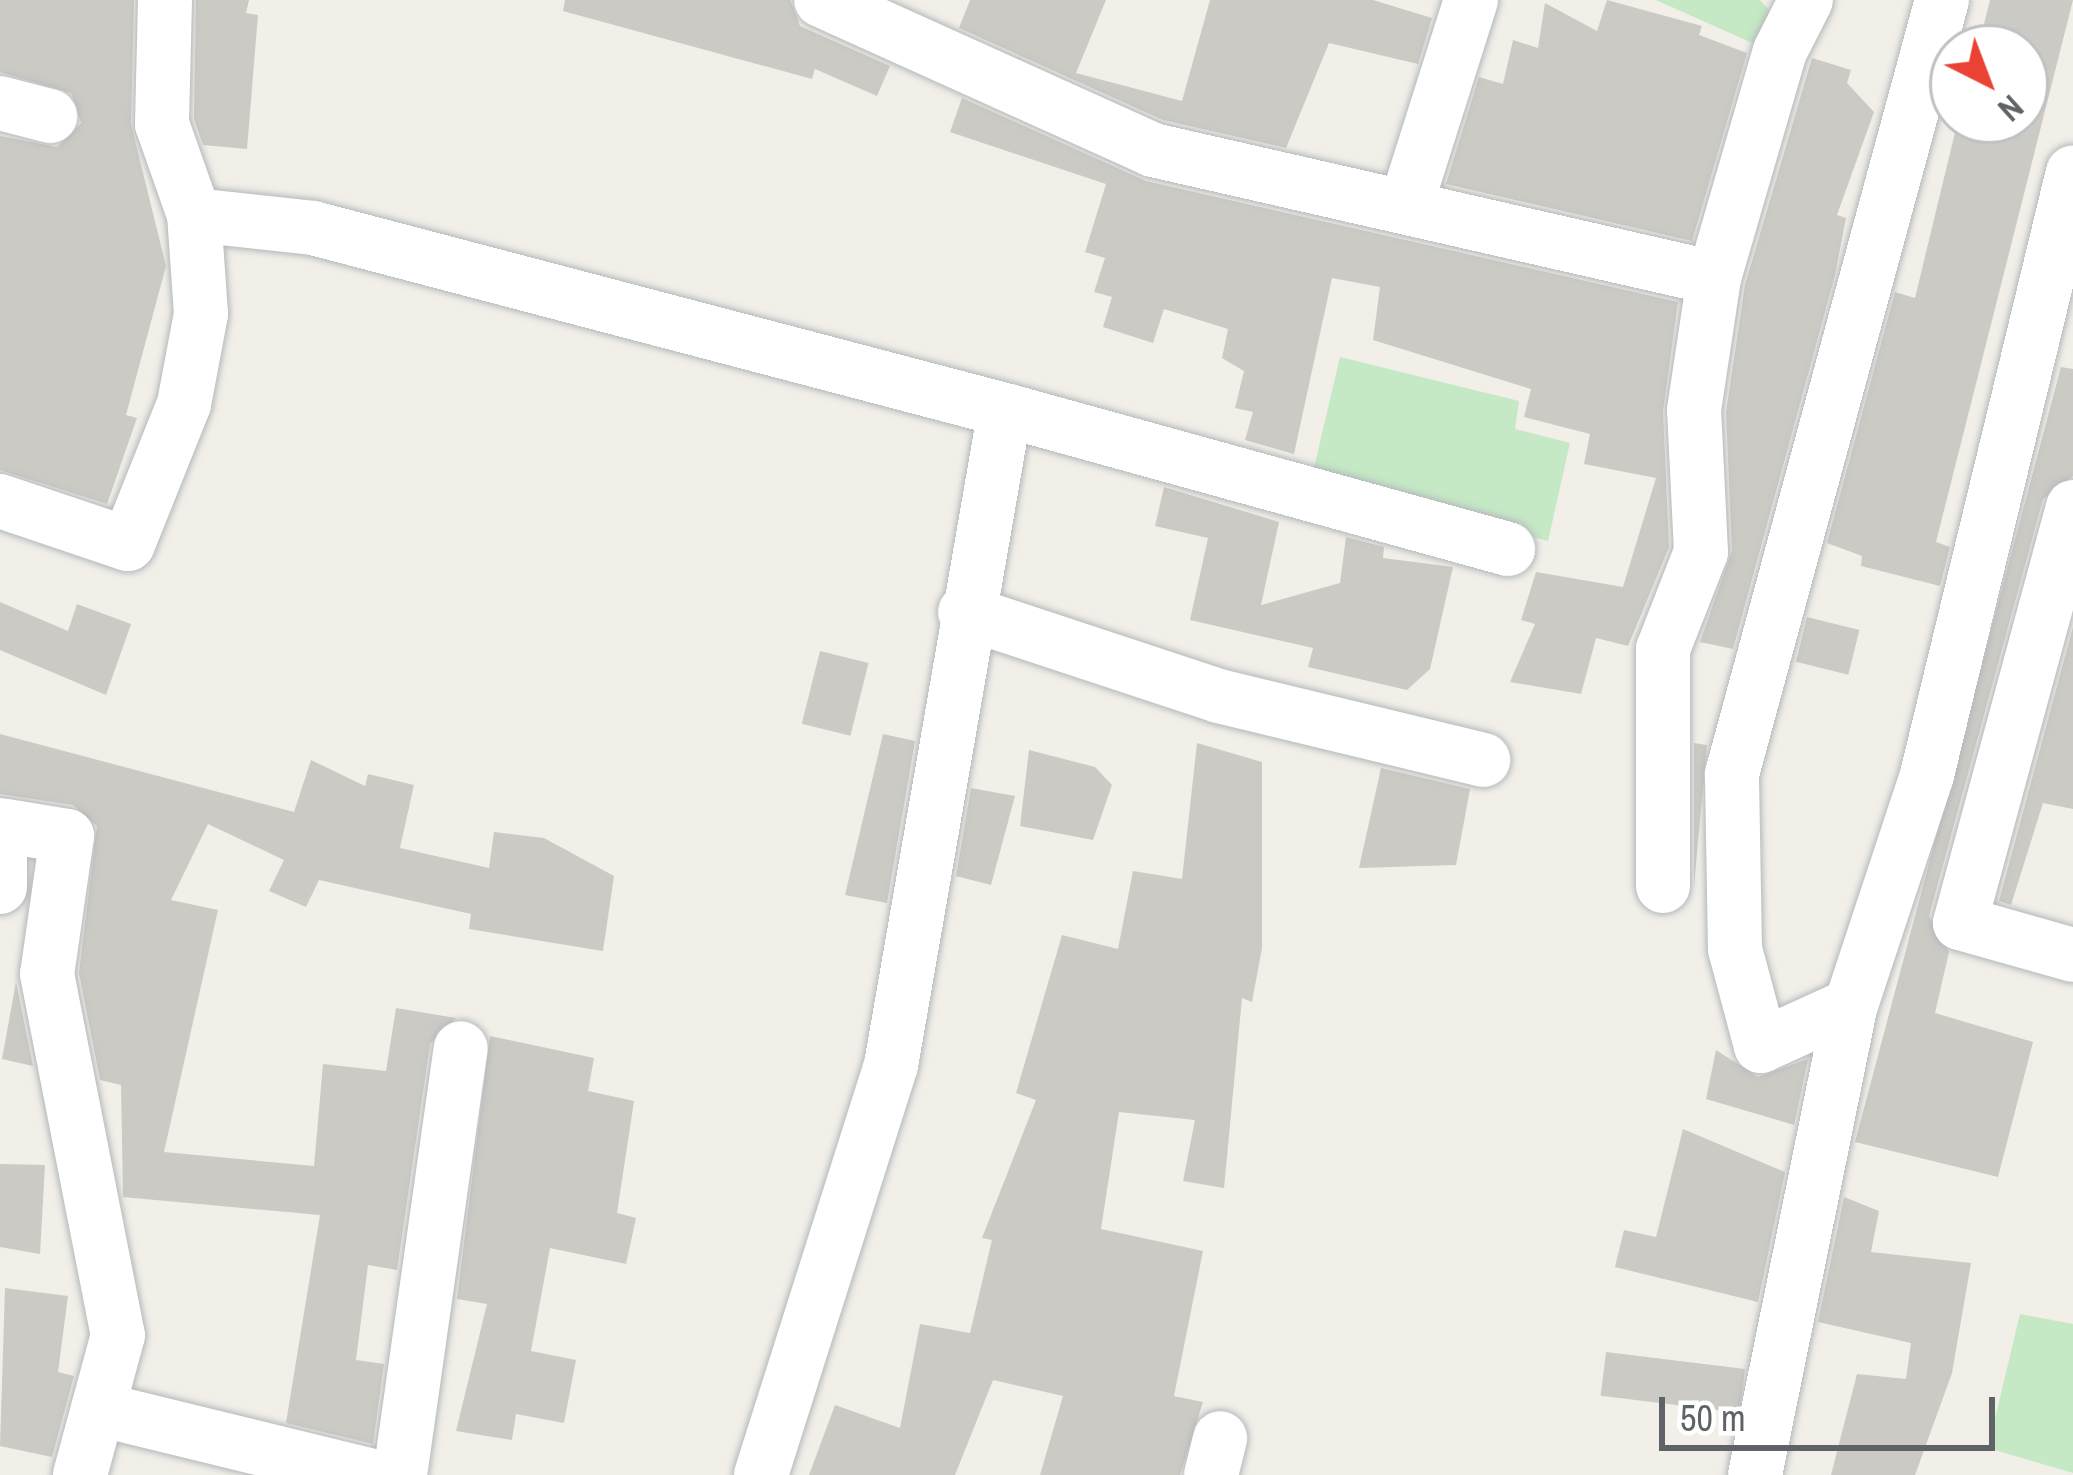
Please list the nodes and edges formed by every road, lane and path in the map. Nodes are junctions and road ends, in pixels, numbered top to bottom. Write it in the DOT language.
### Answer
graph roads {
  1 [pos="821,0"];
  2 [pos="1471,0"];
  3 [pos="1807,0"];
  4 [pos="1942,0"];
  5 [pos="158,2"];
  6 [pos="2073,172"];
  7 [pos="1406,206"];
  8 [pos="194,215"];
  9 [pos="1714,278"];
  10 [pos="1005,410"];
  11 [pos="0,501"];
  12 [pos="2073,507"];
  13 [pos="1508,549"];
  14 [pos="965,612"];
  15 [pos="1483,760"];
  16 [pos="3,826"];
  17 [pos="1663,886"];
  18 [pos="0,887"];
  19 [pos="2073,955"];
  20 [pos="1850,1005"];
  21 [pos="461,1048"];
  22 [pos="98,1409"];
  23 [pos="366,1474"];
  24 [pos="80,1475"];
  25 [pos="761,1475"];
  26 [pos="1755,1475"];
  1 -- 7 [label="street"];
  2 -- 7 [label="street"];
  3 -- 9 [label="street"];
  4 -- 20 [label="street"];
  5 -- 8 [label="street"];
  6 -- 20 [label="street"];
  7 -- 9 [label="street"];
  8 -- 10 [label="street"];
  8 -- 11 [label="street"];
  9 -- 17 [label="street"];
  10 -- 13 [label="street"];
  10 -- 14 [label="street"];
  12 -- 19 [label="street"];
  14 -- 15 [label="street"];
  14 -- 25 [label="street"];
  16 -- 18 [label="street"];
  16 -- 22 [label="street"];
  20 -- 26 [label="street"];
  21 -- 23 [label="street"];
  22 -- 23 [label="street"];
  22 -- 24 [label="street"];
}
